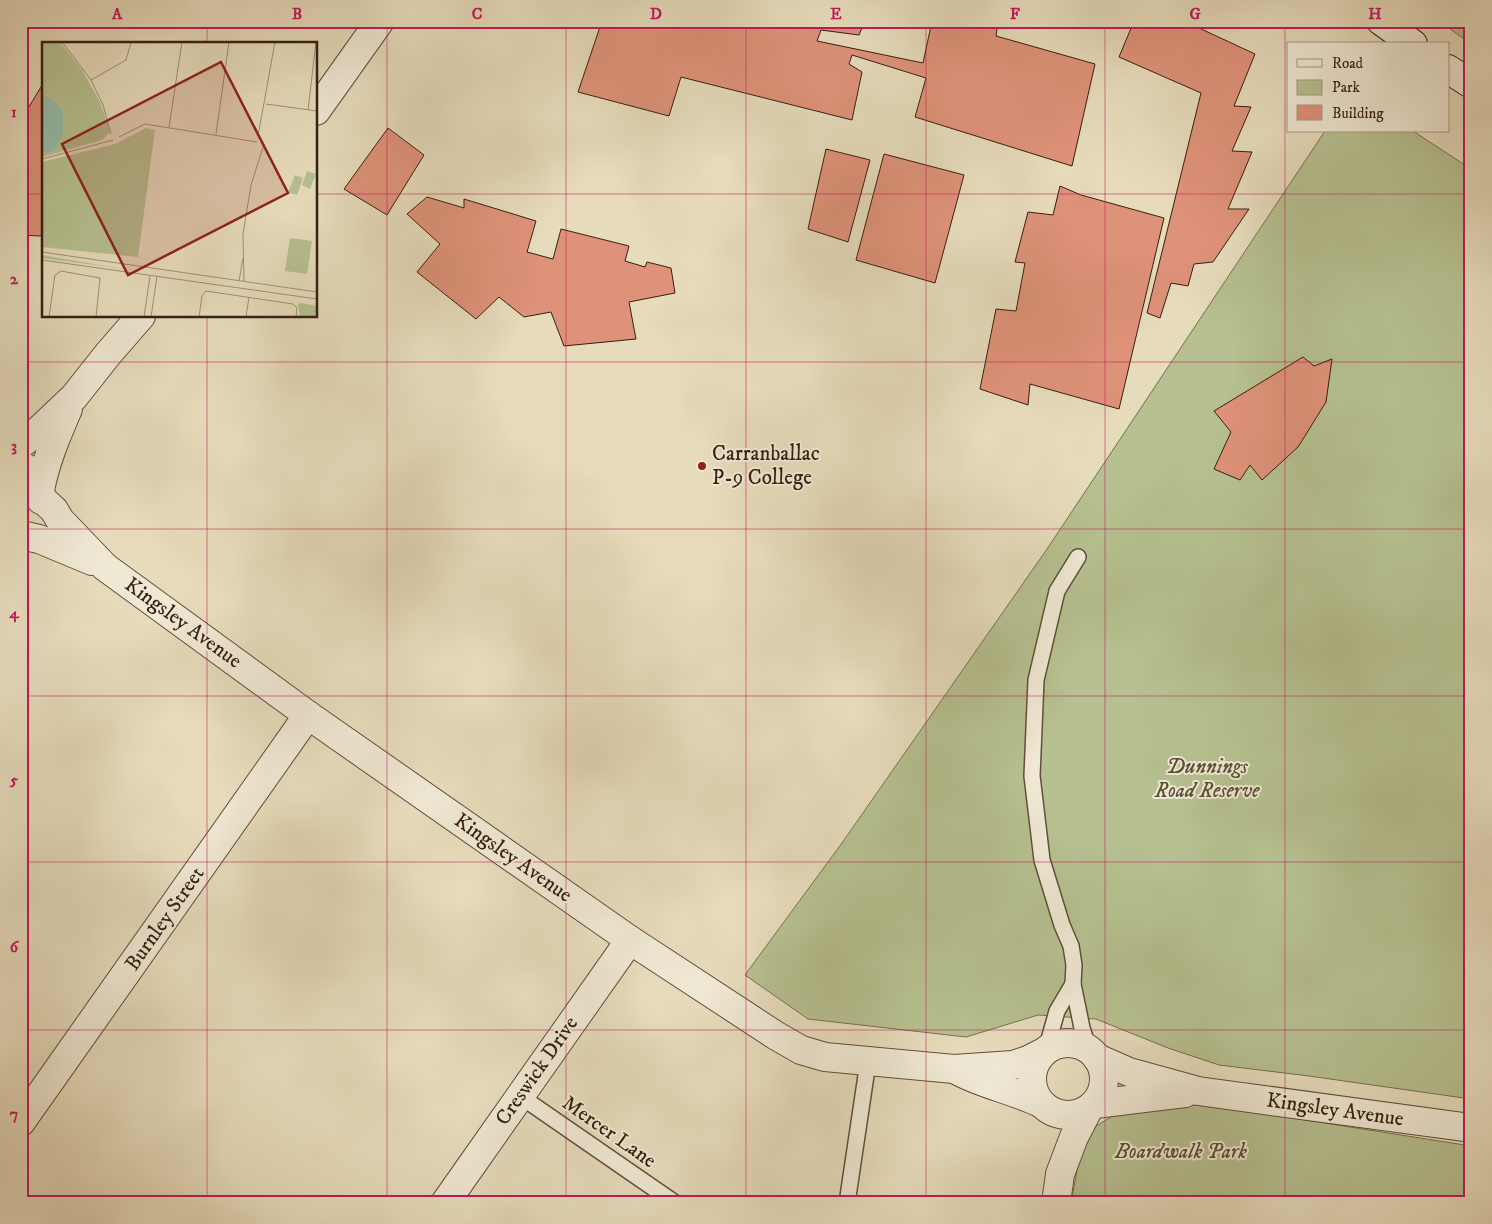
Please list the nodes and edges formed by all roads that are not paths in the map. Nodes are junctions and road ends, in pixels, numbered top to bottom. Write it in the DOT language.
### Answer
graph roads {
  1 [pos="380,21"];
  2 [pos="1381,21"];
  3 [pos="1410,42"];
  4 [pos="1450,69"];
  5 [pos="1471,84"];
  6 [pos="318,108"];
  7 [pos="139,318"];
  8 [pos="74,397"];
  9 [pos="21,444"];
  10 [pos="21,465"];
  11 [pos="41,494"];
  12 [pos="21,534"];
  13 [pos="1078,556"];
  14 [pos="105,567"];
  15 [pos="308,715"];
  16 [pos="630,940"];
  17 [pos="1073,984"];
  18 [pos="1044,1052"];
  19 [pos="1093,1054"];
  20 [pos="868,1062"];
  21 [pos="954,1069"];
  22 [pos="1198,1091"];
  23 [pos="520,1096"];
  24 [pos="1043,1106"];
  25 [pos="1091,1107"];
  26 [pos="21,1122"];
  27 [pos="1471,1128"];
  28 [pos="1060,1174"];
  29 [pos="445,1203"];
  30 [pos="675,1203"];
  31 [pos="847,1203"];
  32 [pos="1056,1203"];
  1 -- 6 [label="street"];
  2 -- 3 [label="street"];
  4 -- 5 [label="street"];
  7 -- 8 [label="street"];
  8 -- 9 [label="street"];
  8 -- 11 [label="street"];
  10 -- 11 [label="street, Kingsley Avenue"];
  11 -- 12 [label="street"];
  11 -- 14 [label="street, Kingsley Avenue"];
  12 -- 14 [label="street, Kingsley Avenue"];
  13 -- 17 [label="lane"];
  14 -- 15 [label="street, Kingsley Avenue"];
  15 -- 16 [label="street, Kingsley Avenue"];
  15 -- 26 [label="street, Burnley Street"];
  16 -- 20 [label="street, Kingsley Avenue"];
  16 -- 23 [label="street, Creswick Drive"];
  17 -- 18 [label="lane"];
  17 -- 19 [label="lane"];
  18 -- 19 [label="street"];
  18 -- 21 [label="street, Kingsley Avenue"];
  18 -- 24 [label="street"];
  19 -- 22 [label="street, Kingsley Avenue"];
  19 -- 25 [label="street"];
  20 -- 21 [label="street, Kingsley Avenue"];
  20 -- 31 [label="lane"];
  21 -- 24 [label="street, Kingsley Avenue"];
  22 -- 25 [label="street, Kingsley Avenue"];
  22 -- 27 [label="street, Kingsley Avenue"];
  23 -- 29 [label="street, Creswick Drive"];
  23 -- 30 [label="lane, Mercer Lane"];
  24 -- 25 [label="street"];
  24 -- 28 [label="street"];
  25 -- 28 [label="street"];
  28 -- 32 [label="street"];
}
